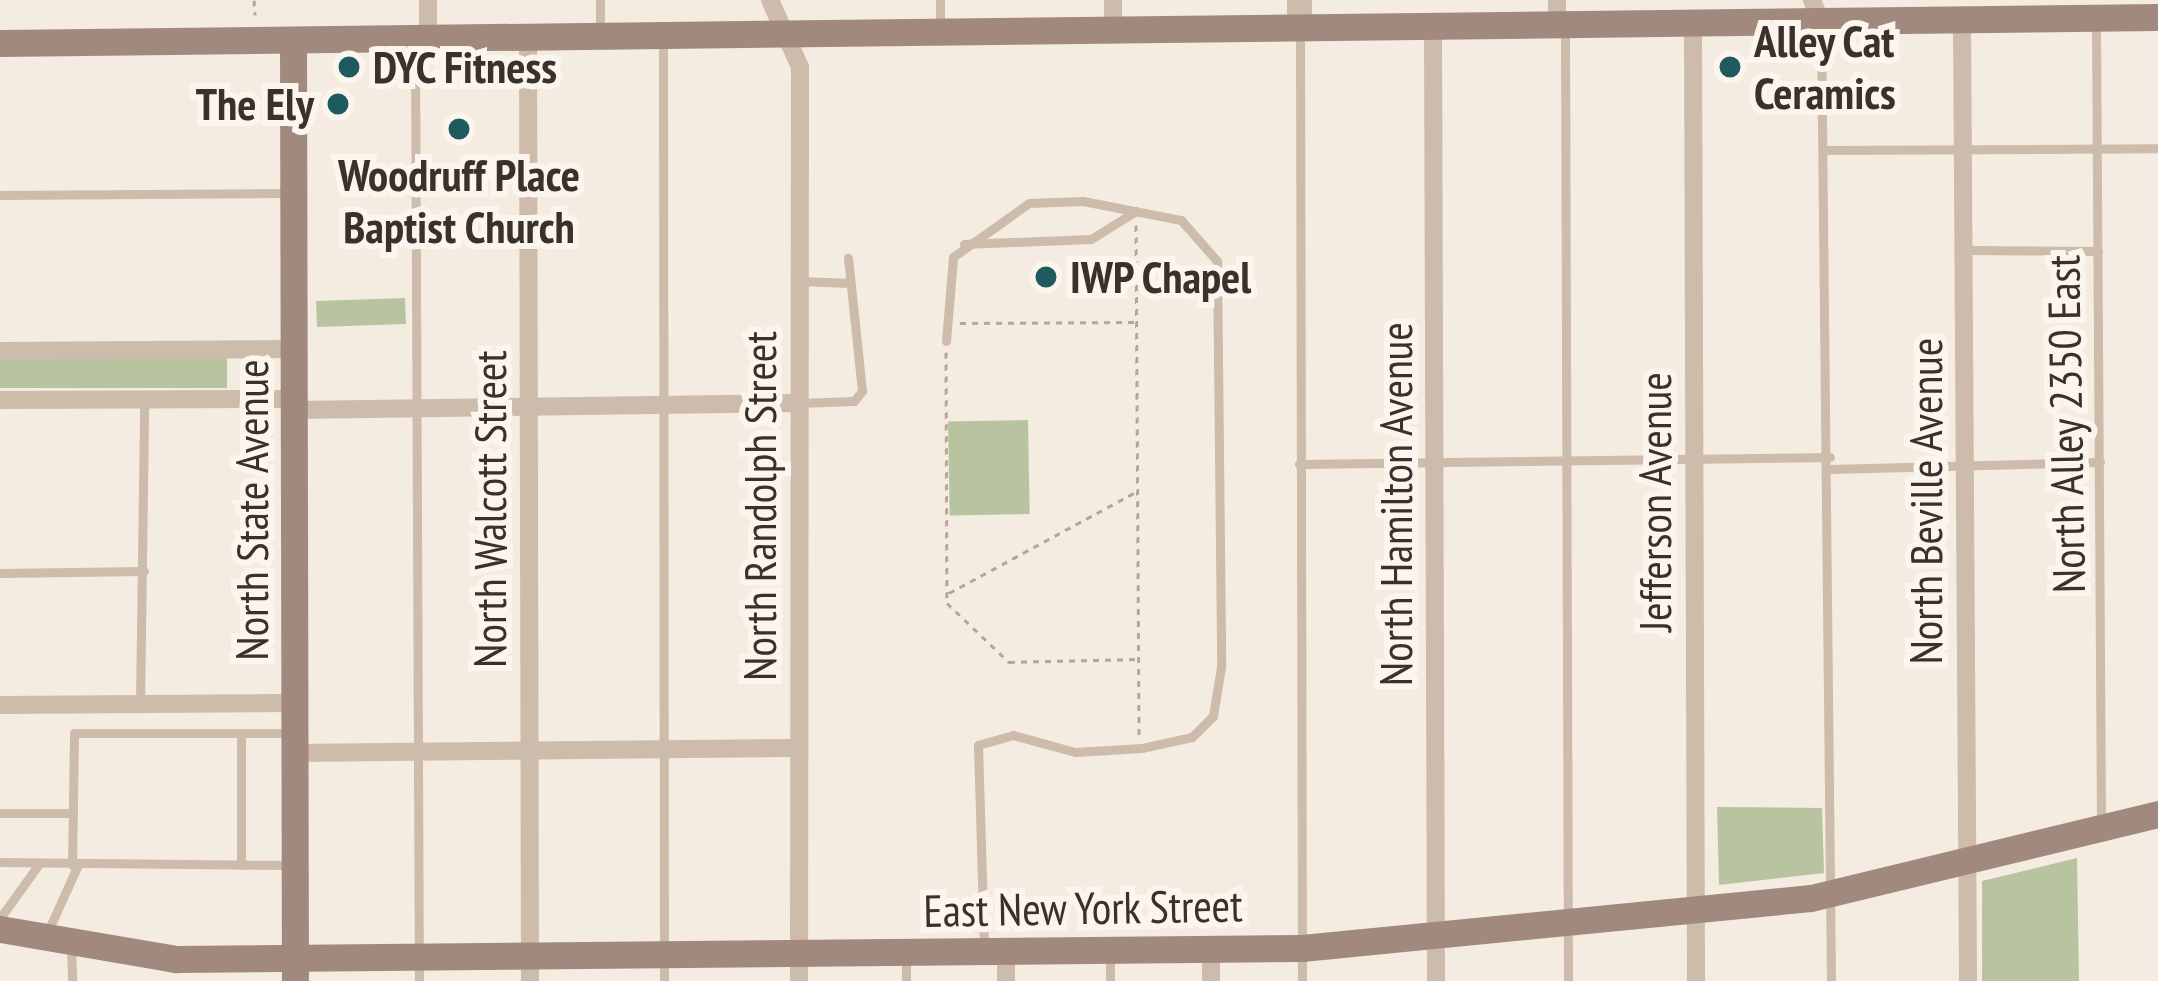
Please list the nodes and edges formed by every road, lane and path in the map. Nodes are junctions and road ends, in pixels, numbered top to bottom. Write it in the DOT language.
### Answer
graph roads {
  1 [pos="254,0"];
  2 [pos="428,0"];
  3 [pos="600,0"];
  4 [pos="770,0"];
  5 [pos="940,0"];
  6 [pos="1112,0"];
  7 [pos="1817,11"];
  8 [pos="2080,12"];
  9 [pos="1559,16"];
  10 [pos="255,17"];
  11 [pos="1298,17"];
  12 [pos="2158,17"];
  13 [pos="1962,21"];
  14 [pos="1693,23"];
  15 [pos="1433,26"];
  16 [pos="1112,30"];
  17 [pos="940,32"];
  18 [pos="784,35"];
  19 [pos="663,36"];
  20 [pos="528,37"];
  21 [pos="600,37"];
  22 [pos="422,38"];
  23 [pos="293,40"];
  24 [pos="0,43"];
  25 [pos="2158,148"];
  26 [pos="2097,149"];
  27 [pos="1825,150"];
  28 [pos="1963,151"];
  29 [pos="293,193"];
  30 [pos="0,195"];
  31 [pos="1136,211"];
  32 [pos="964,244"];
  33 [pos="1964,250"];
  34 [pos="2098,251"];
  35 [pos="848,258"];
  36 [pos="800,281"];
  37 [pos="849,284"];
  38 [pos="1136,322"];
  39 [pos="946,341"];
  40 [pos="294,349"];
  41 [pos="0,351"];
  42 [pos="0,400"];
  43 [pos="144,400"];
  44 [pos="799,404"];
  45 [pos="294,405"];
  46 [pos="662,405"];
  47 [pos="529,407"];
  48 [pos="416,408"];
  49 [pos="1694,459"];
  50 [pos="1565,462"];
  51 [pos="2100,462"];
  52 [pos="1829,463"];
  53 [pos="1299,464"];
  54 [pos="1434,464"];
  55 [pos="1965,465"];
  56 [pos="1137,492"];
  57 [pos="144,571"];
  58 [pos="0,573"];
  59 [pos="947,594"];
  60 [pos="1139,659"];
  61 [pos="294,703"];
  62 [pos="140,704"];
  63 [pos="0,705"];
  64 [pos="241,733"];
  65 [pos="294,743"];
  66 [pos="799,748"];
  67 [pos="1141,748"];
  68 [pos="664,749"];
  69 [pos="529,750"];
  70 [pos="414,752"];
  71 [pos="0,813"];
  72 [pos="73,813"];
  73 [pos="2158,814"];
  74 [pos="2100,829"];
  75 [pos="0,862"];
  76 [pos="1967,863"];
  77 [pos="39,864"];
  78 [pos="75,865"];
  79 [pos="241,865"];
  80 [pos="294,865"];
  81 [pos="1832,895"];
  82 [pos="1695,910"];
  83 [pos="0,918"];
  84 [pos="1568,923"];
  85 [pos="0,929"];
  86 [pos="1436,936"];
  87 [pos="57,943"];
  88 [pos="1302,948"];
  89 [pos="1211,949"];
  90 [pos="1110,950"];
  91 [pos="995,951"];
  92 [pos="906,952"];
  93 [pos="664,967"];
  94 [pos="799,967"];
  95 [pos="419,968"];
  96 [pos="530,968"];
  97 [pos="295,969"];
  98 [pos="72,981"];
  99 [pos="906,981"];
  100 [pos="1006,981"];
  101 [pos="1110,981"];
  102 [pos="1211,981"];
  103 [pos="1302,981"];
  104 [pos="1436,981"];
  105 [pos="1568,981"];
  106 [pos="1696,981"];
  107 [pos="1832,981"];
  108 [pos="1968,981"];
  1 -- 10 [label="path"];
  2 -- 22 [label="street"];
  3 -- 21 [label="lane"];
  4 -- 18 [label="street, North Randolph Street"];
  5 -- 17 [label="lane"];
  6 -- 16 [label="street"];
  7 -- 13 [label="main road"];
  7 -- 14 [label="main road"];
  7 -- 27 [label="lane"];
  8 -- 12 [label="main road"];
  8 -- 13 [label="main road"];
  8 -- 26 [label="lane, North Alley 2350 East"];
  9 -- 14 [label="main road"];
  9 -- 15 [label="main road"];
  9 -- 50 [label="lane"];
  11 -- 15 [label="main road"];
  11 -- 16 [label="main road"];
  11 -- 53 [label="lane"];
  13 -- 28 [label="street, North Beville Avenue"];
  14 -- 49 [label="street, Jefferson Avenue"];
  15 -- 54 [label="street, North Hamilton Avenue"];
  16 -- 17 [label="main road"];
  17 -- 18 [label="main road"];
  18 -- 19 [label="main road"];
  18 -- 36 [label="street, North Randolph Street"];
  19 -- 21 [label="main road"];
  19 -- 46 [label="lane"];
  20 -- 21 [label="main road"];
  20 -- 22 [label="main road"];
  20 -- 47 [label="street, North Walcott Street"];
  22 -- 23 [label="main road"];
  22 -- 48 [label="lane"];
  23 -- 24 [label="main road"];
  23 -- 29 [label="main road, North State Avenue"];
  25 -- 26 [label="lane"];
  26 -- 28 [label="lane"];
  26 -- 34 [label="lane, North Alley 2350 East"];
  27 -- 28 [label="lane"];
  27 -- 52 [label="lane"];
  28 -- 33 [label="street, North Beville Avenue"];
  29 -- 30 [label="lane"];
  29 -- 40 [label="main road, North State Avenue"];
  31 -- 32 [label="lane"];
  31 -- 32 [label="lane"];
  31 -- 38 [label="path"];
  31 -- 67 [label="lane"];
  32 -- 39 [label="lane"];
  33 -- 34 [label="lane"];
  33 -- 55 [label="street, North Beville Avenue"];
  34 -- 51 [label="lane, North Alley 2350 East"];
  35 -- 37 [label="lane"];
  36 -- 37 [label="lane"];
  36 -- 44 [label="street, North Randolph Street"];
  37 -- 44 [label="lane"];
  38 -- 56 [label="path"];
  38 -- 59 [label="path"];
  40 -- 41 [label="street"];
  40 -- 45 [label="main road, North State Avenue"];
  42 -- 43 [label="street"];
  43 -- 45 [label="street"];
  43 -- 57 [label="lane"];
  44 -- 46 [label="street"];
  44 -- 66 [label="street, North Randolph Street"];
  45 -- 48 [label="street"];
  45 -- 61 [label="main road, North State Avenue"];
  46 -- 47 [label="street"];
  46 -- 68 [label="lane"];
  47 -- 48 [label="street"];
  47 -- 69 [label="street, North Walcott Street"];
  48 -- 70 [label="lane"];
  49 -- 50 [label="lane"];
  49 -- 52 [label="lane"];
  49 -- 82 [label="street, Jefferson Avenue"];
  50 -- 54 [label="lane"];
  50 -- 84 [label="lane"];
  51 -- 55 [label="lane"];
  51 -- 74 [label="lane, North Alley 2350 East"];
  52 -- 55 [label="lane"];
  52 -- 81 [label="lane"];
  53 -- 54 [label="lane"];
  53 -- 88 [label="lane"];
  54 -- 86 [label="street, North Hamilton Avenue"];
  55 -- 76 [label="street, North Beville Avenue"];
  56 -- 59 [label="path"];
  56 -- 60 [label="path"];
  57 -- 58 [label="lane"];
  57 -- 62 [label="lane"];
  59 -- 60 [label="path"];
  60 -- 67 [label="path"];
  61 -- 62 [label="street"];
  61 -- 65 [label="main road, North State Avenue"];
  62 -- 63 [label="street"];
  64 -- 65 [label="lane"];
  64 -- 72 [label="lane"];
  64 -- 79 [label="lane"];
  65 -- 70 [label="street"];
  65 -- 80 [label="main road, North State Avenue"];
  66 -- 68 [label="street"];
  66 -- 94 [label="street, North Randolph Street"];
  67 -- 91 [label="lane"];
  68 -- 69 [label="street"];
  68 -- 93 [label="lane"];
  69 -- 70 [label="street"];
  69 -- 96 [label="street, North Walcott Street"];
  70 -- 95 [label="lane"];
  71 -- 72 [label="lane"];
  72 -- 78 [label="lane"];
  73 -- 74 [label="main road, East New York Street"];
  74 -- 76 [label="main road, East New York Street"];
  75 -- 77 [label="lane"];
  76 -- 81 [label="main road, East New York Street"];
  76 -- 108 [label="street, North Beville Avenue"];
  77 -- 78 [label="lane"];
  77 -- 83 [label="lane"];
  78 -- 79 [label="lane"];
  78 -- 87 [label="lane"];
  79 -- 80 [label="lane"];
  80 -- 97 [label="main road, North State Avenue"];
  81 -- 82 [label="main road, East New York Street"];
  81 -- 107 [label="lane"];
  82 -- 84 [label="main road, East New York Street"];
  82 -- 106 [label="street, Jefferson Avenue"];
  84 -- 86 [label="main road, East New York Street"];
  84 -- 105 [label="lane"];
  85 -- 87 [label="main road, East New York Street"];
  86 -- 88 [label="main road, East New York Street"];
  86 -- 104 [label="street, North Hamilton Avenue"];
  87 -- 97 [label="main road, East New York Street"];
  87 -- 98 [label="lane"];
  88 -- 89 [label="main road, East New York Street"];
  88 -- 103 [label="lane"];
  89 -- 90 [label="main road, East New York Street"];
  89 -- 102 [label="street"];
  90 -- 91 [label="main road, East New York Street"];
  90 -- 101 [label="lane"];
  91 -- 92 [label="main road, East New York Street"];
  91 -- 100 [label="street"];
  92 -- 94 [label="main road, East New York Street"];
  92 -- 99 [label="lane"];
  93 -- 94 [label="main road, East New York Street"];
  93 -- 96 [label="main road, East New York Street"];
  95 -- 96 [label="main road, East New York Street"];
  95 -- 97 [label="main road, East New York Street"];
}
